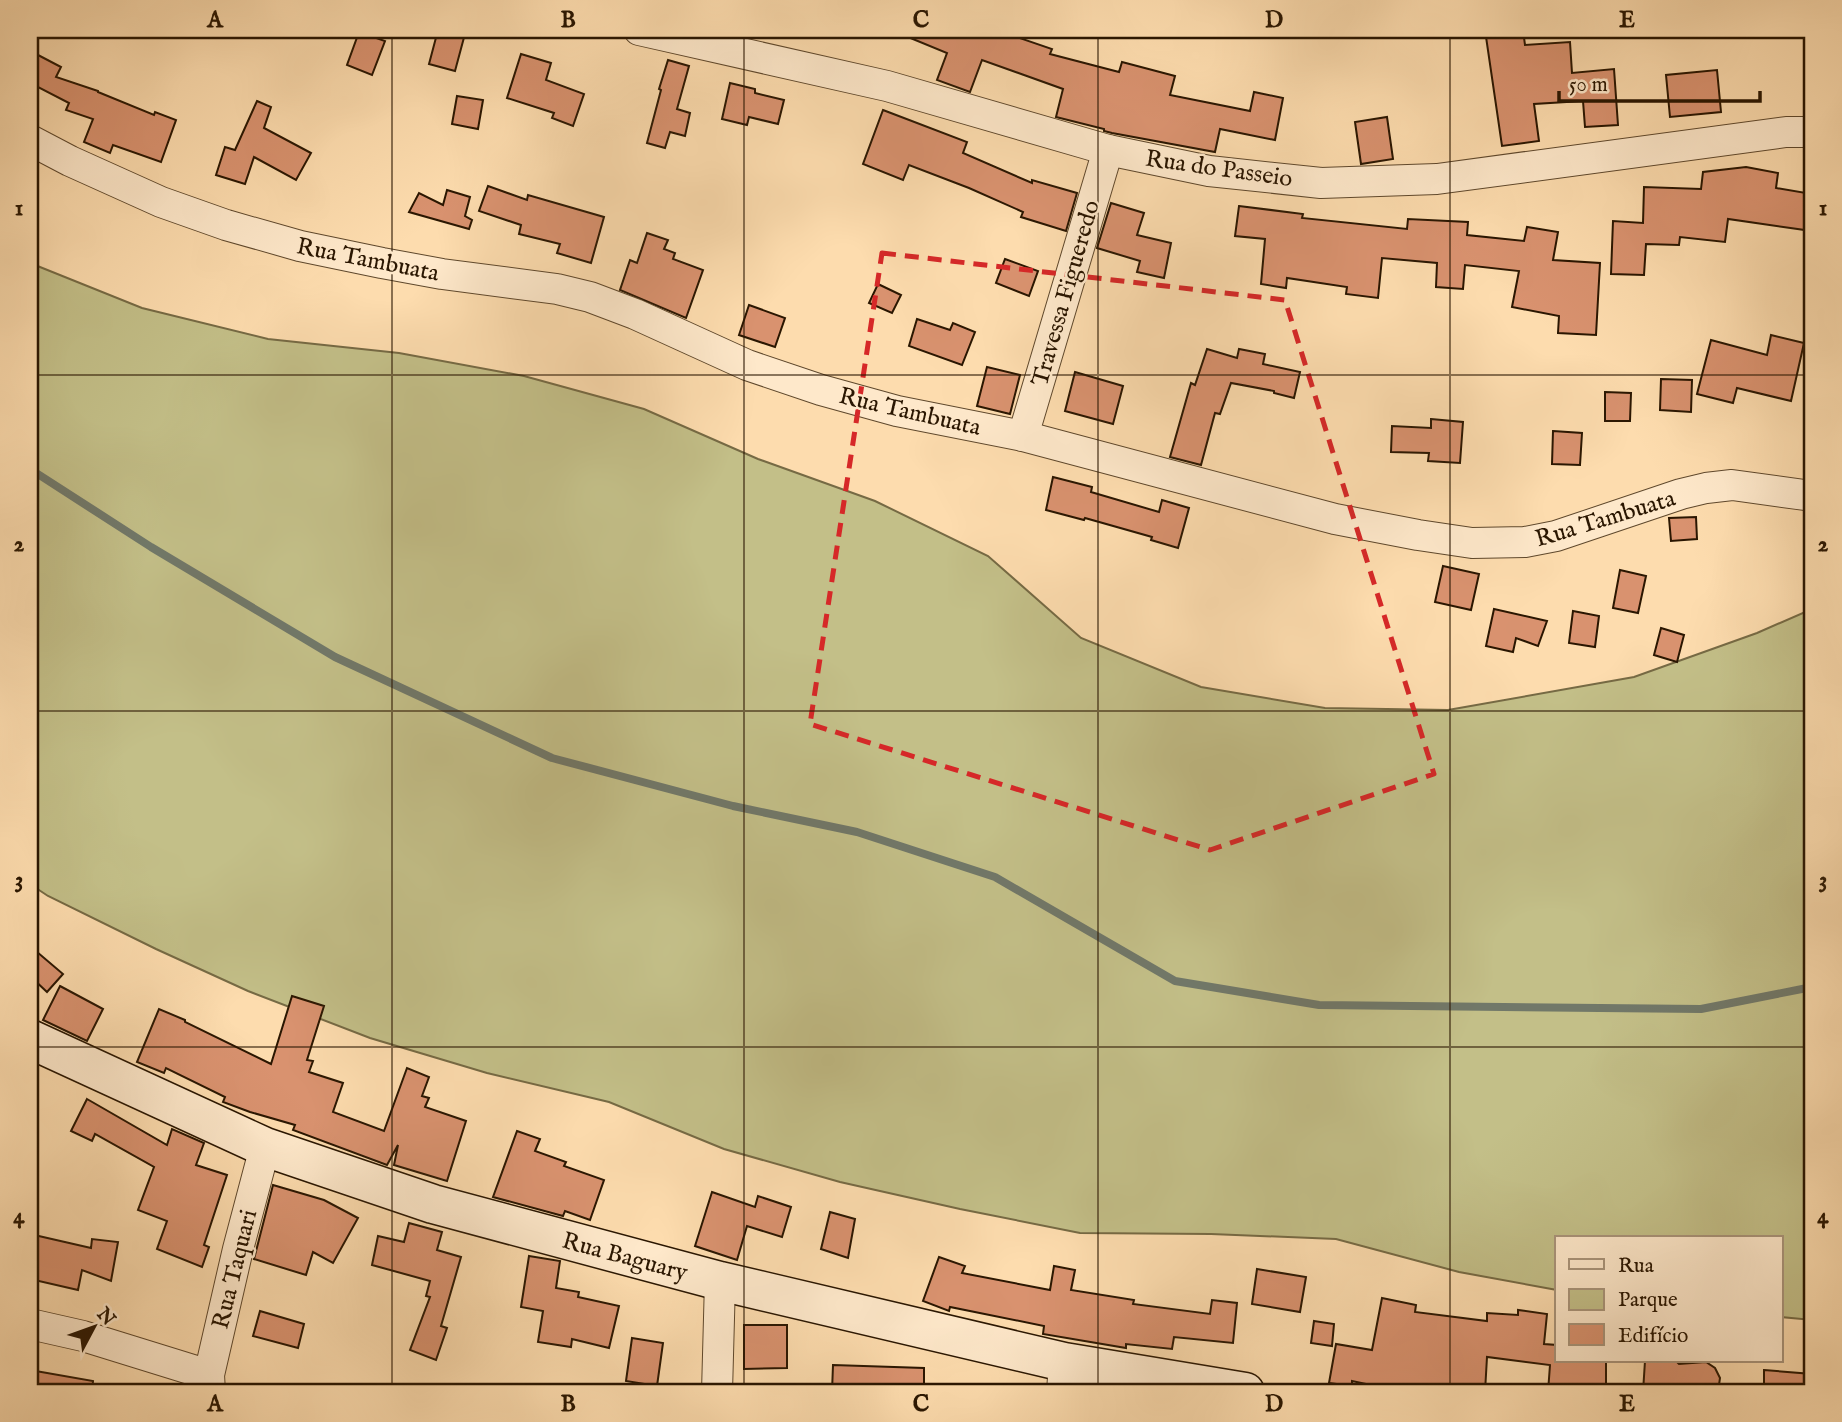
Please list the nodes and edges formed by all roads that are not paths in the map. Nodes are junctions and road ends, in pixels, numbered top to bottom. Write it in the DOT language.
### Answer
graph roads {
  1 [pos="639,30"];
  2 [pos="1812,132"];
  3 [pos="30,140"];
  4 [pos="1108,150"];
  5 [pos="1023,436"];
  6 [pos="1812,496"];
  7 [pos="30,1040"];
  8 [pos="265,1147"];
  9 [pos="720,1281"];
  10 [pos="30,1324"];
  11 [pos="1063,1377"];
  12 [pos="210,1384"];
  13 [pos="717,1392"];
  14 [pos="1245,1392"];
  1 -- 4 [label="street, Rua do Passeio"];
  2 -- 4 [label="street, Rua do Passeio"];
  3 -- 5 [label="street, Rua Tambuata"];
  4 -- 5 [label="street, Travessa Figueredo"];
  5 -- 6 [label="street, Rua Tambuata"];
  7 -- 8 [label="street, Rua Baguary"];
  8 -- 9 [label="street, Rua Baguary"];
  8 -- 12 [label="street, Rua Taquari"];
  9 -- 11 [label="street, Rua Baguary"];
  9 -- 13 [label="street"];
  10 -- 12 [label="street"];
  11 -- 14 [label="street, Rua Baguary"];
}
